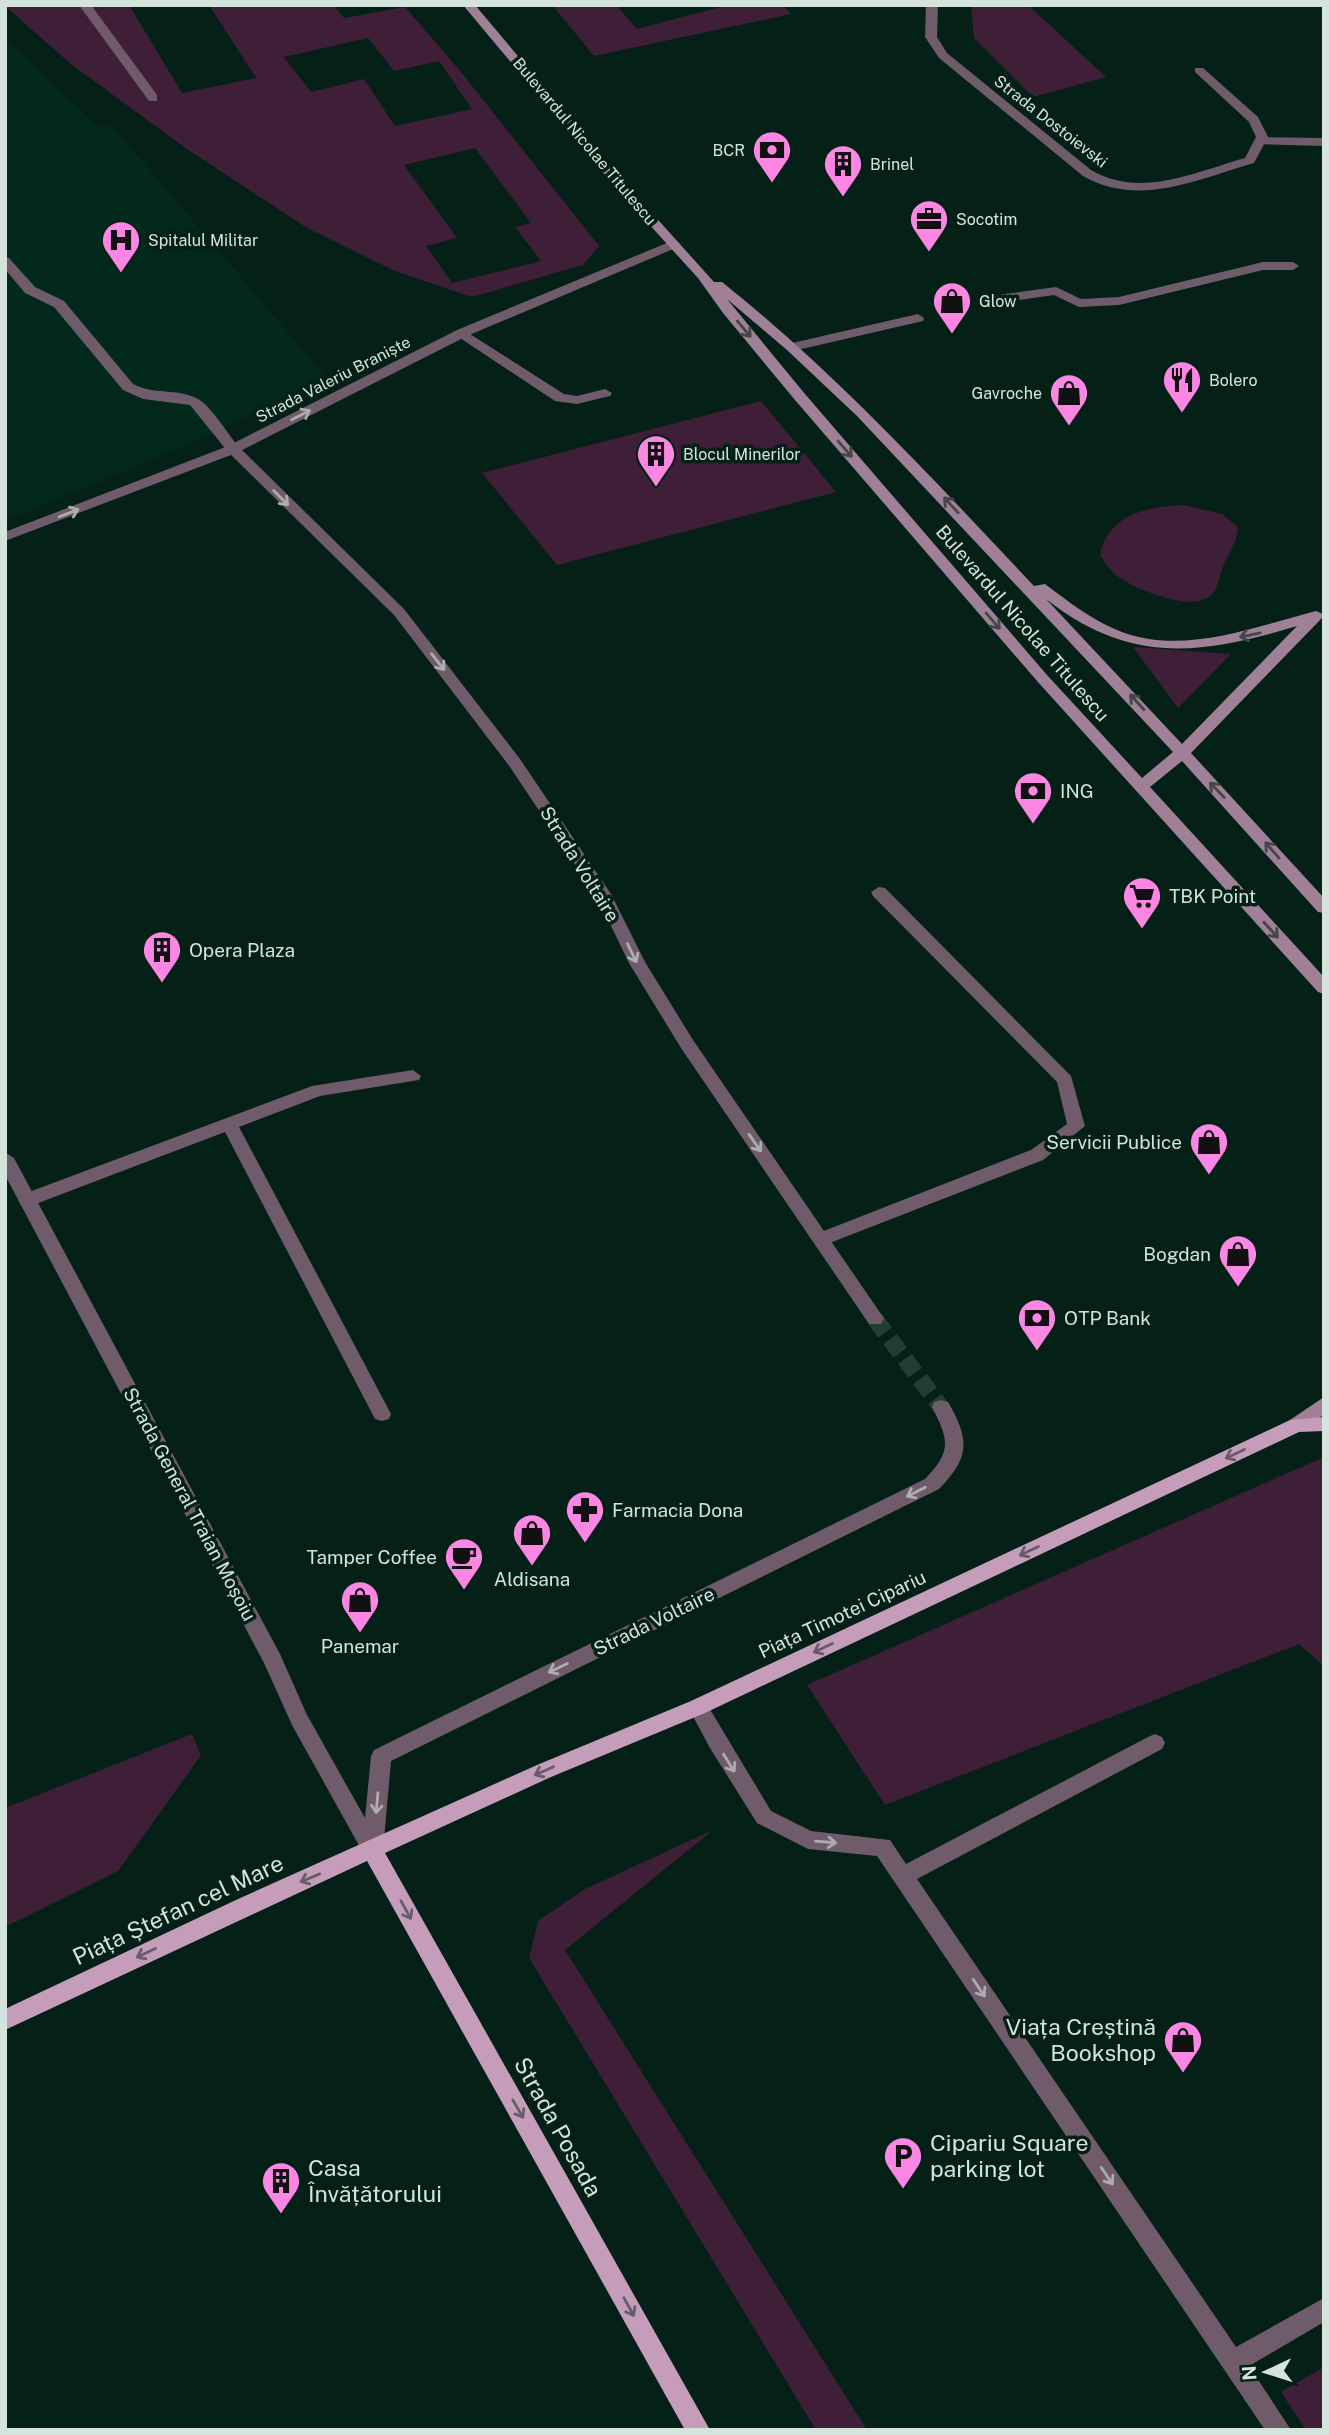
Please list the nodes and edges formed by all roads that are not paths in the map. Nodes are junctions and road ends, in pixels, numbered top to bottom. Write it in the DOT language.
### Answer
graph roads {
  1 [pos="85,5"];
  2 [pos="469,5"];
  3 [pos="932,5"];
  4 [pos="1199,71"];
  5 [pos="153,98"];
  6 [pos="1261,141"];
  7 [pos="1324,142"];
  8 [pos="674,244"];
  9 [pos="5,261"];
  10 [pos="1293,266"];
  11 [pos="703,275"];
  12 [pos="991,300"];
  13 [pos="919,318"];
  14 [pos="462,333"];
  15 [pos="793,347"];
  16 [pos="605,393"];
  17 [pos="233,449"];
  18 [pos="5,537"];
  19 [pos="998,555"];
  20 [pos="1320,612"];
  21 [pos="1182,753"];
  22 [pos="1140,788"];
  23 [pos="879,892"];
  24 [pos="1324,908"];
  25 [pos="1324,988"];
  26 [pos="413,1076"];
  27 [pos="229,1124"];
  28 [pos="5,1158"];
  29 [pos="27,1200"];
  30 [pos="822,1239"];
  31 [pos="876,1319"];
  32 [pos="1324,1404"];
  33 [pos="941,1407"];
  34 [pos="382,1414"];
  35 [pos="1324,1424"];
  36 [pos="1297,1425"];
  37 [pos="698,1707"];
  38 [pos="1155,1743"];
  39 [pos="373,1851"];
  40 [pos="903,1876"];
  41 [pos="5,2020"];
  42 [pos="1324,2309"];
  43 [pos="1233,2362"];
  44 [pos="698,2430"];
  45 [pos="1279,2430"];
  1 -- 5 [label="street"];
  2 -- 8 [label="main road, Bulevardul Nicolae Titulescu"];
  3 -- 6 [label="street, Strada Dostoievski"];
  4 -- 6 [label="street"];
  6 -- 7 [label="street"];
  8 -- 11 [label="main road, Bulevardul Nicolae Titulescu"];
  8 -- 14 [label="street, Strada Valeriu Braniște"];
  9 -- 17 [label="street, Strada Voltaire"];
  10 -- 12 [label="street"];
  11 -- 15 [label="main road, Bulevardul Nicolae Titulescu"];
  11 -- 22 [label="main road, Bulevardul Nicolae Titulescu, one-way"];
  13 -- 15 [label="street"];
  14 -- 16 [label="street"];
  17 -- 14 [label="street, Strada Valeriu Braniște, one-way"];
  19 -- 15 [label="main road, Bulevardul Nicolae Titulescu, one-way"];
  18 -- 17 [label="street, Strada Valeriu Braniște, one-way"];
  17 -- 30 [label="street, Strada Voltaire, one-way"];
  20 -- 19 [label="main road, one-way"];
  21 -- 19 [label="main road, Bulevardul Nicolae Titulescu, one-way"];
  20 -- 21 [label="main road"];
  21 -- 22 [label="main road"];
  24 -- 21 [label="main road, Bulevardul Nicolae Titulescu, one-way"];
  22 -- 25 [label="main road, Bulevardul Nicolae Titulescu, one-way"];
  23 -- 30 [label="street"];
  26 -- 27 [label="street"];
  27 -- 29 [label="street"];
  27 -- 34 [label="street"];
  28 -- 29 [label="street, Strada General Traian Moșoiu"];
  29 -- 39 [label="street, Strada General Traian Moșoiu"];
  30 -- 31 [label="street, Strada Voltaire"];
  32 -- 36 [label="main road, Piața Timotei Cipariu"];
  33 -- 39 [label="street, Strada Voltaire, one-way"];
  35 -- 36 [label="main road"];
  36 -- 37 [label="main road, Piața Timotei Cipariu, one-way"];
  37 -- 39 [label="main road, Piața Timotei Cipariu, one-way"];
  37 -- 40 [label="street, one-way"];
  38 -- 40 [label="street"];
  39 -- 41 [label="main road, Piața Ștefan cel Mare, one-way"];
  39 -- 44 [label="main road, Strada Posada, one-way"];
  40 -- 43 [label="street, one-way"];
  42 -- 43 [label="street"];
  43 -- 45 [label="street"];
}
